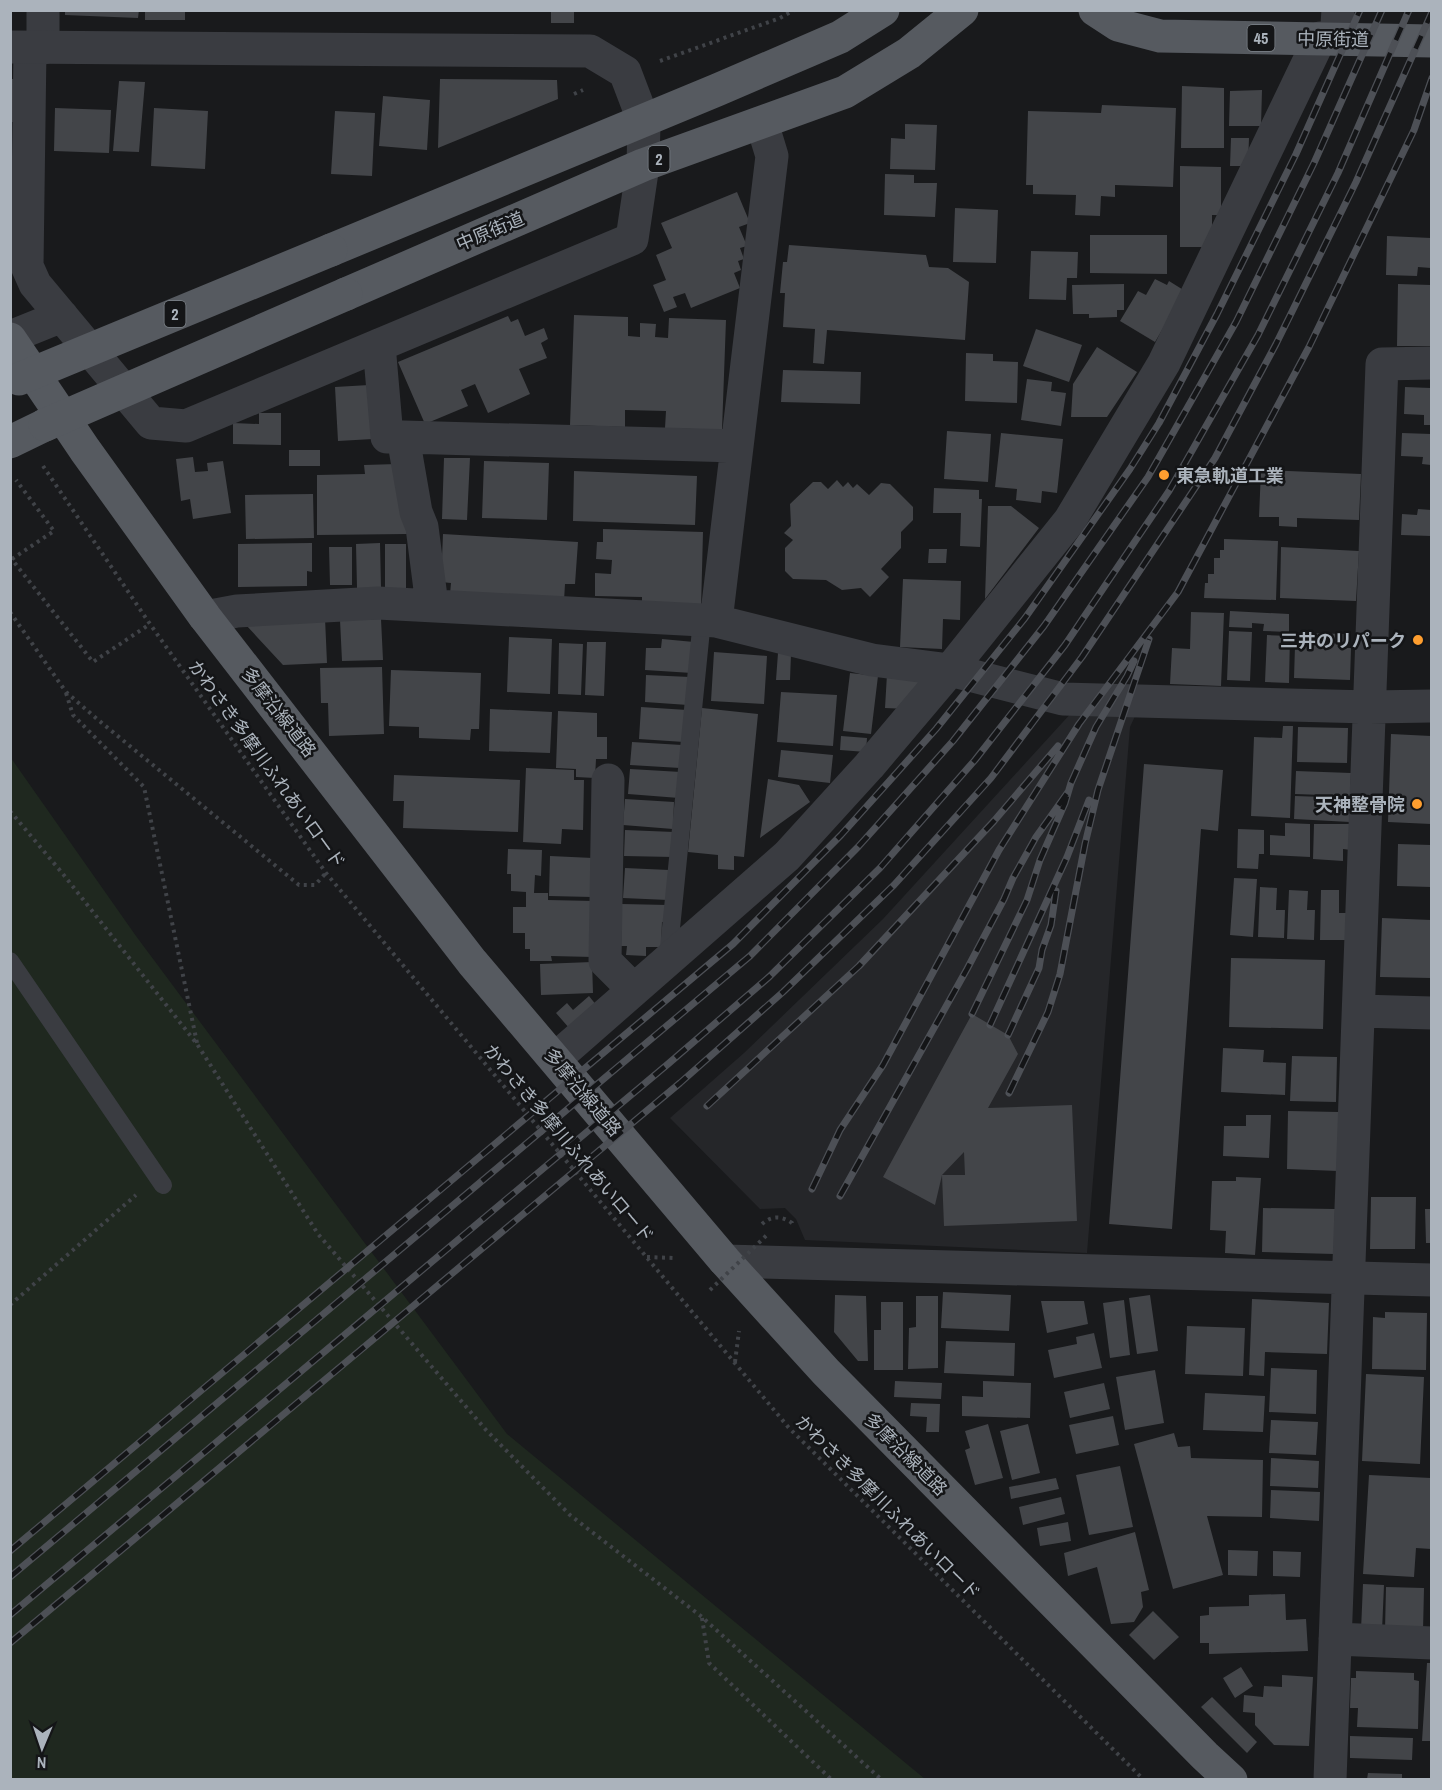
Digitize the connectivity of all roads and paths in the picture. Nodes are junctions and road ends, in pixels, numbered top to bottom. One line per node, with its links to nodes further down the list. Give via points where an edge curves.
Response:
1 (43, 10): 8 (street)
2 (794, 10): 9 (path)
3 (883, 10): 11 (main road, 2, via 840,37)
4 (962, 10): 12 (main road, 中原街道 / 2, via 909,53 845,92)
5 (1095, 10): 6 (main road, 中原街道 / 45, via 1118,26 1160,36)
6 (1331, 29): 7 (main road, 中原街道 / 45); 31 (street, via 1164,363 1070,520)
7 (1431, 41)
8 (28, 48): 9 (street, via 590,51); 14 (street, via 27,266)
9 (625, 72): 10 (path); 11 (street)
10 (574, 94)
11 (644, 122): 13 (street); 19 (main road, 2, bridge)
12 (762, 123): 13 (main road, 中原街道 / 2); 22 (street, via 772,156)
13 (643, 165): 17 (street, via 632,239); 21 (main road, 中原街道 / 2, bridge)
14 (21, 280): 15 (street, via 35,284)
15 (62, 316): 16 (street); 17 (street, via 151,423 186,426)
16 (10, 338): 28 (main road, 多摩沿線道路)
17 (379, 345): 20 (street, via 387,437)
18 (1431, 363): 34 (street, via 1382,364)
19 (15, 381)
20 (403, 437): 22 (street); 26 (street, via 422,526)
21 (10, 442)
22 (737, 446): 29 (street)
23 (42, 466): 30 (path, かわさき多摩川ふれあいロード)
24 (16, 480): 25 (path, via 54,531)
25 (11, 558): 30 (path, via 93,662)
26 (432, 605): 28 (street, via 378,603 237,611); 29 (street)
27 (10, 612): 32 (path)
28 (205, 617): 44 (main road, 多摩沿線道路, via 472,962)
29 (709, 620): 31 (street, via 873,660); 38 (lane)
30 (150, 624): 37 (path, かわさき多摩川ふれあいロード)
31 (950, 670): 34 (street, via 1063,699); 38 (street, via 787,856)
32 (66, 692): 37 (path, via 299,885 315,885); 43 (path, via 74,715 144,787)
33 (1431, 706): 34 (street)
34 (1370, 707): 41 (street)
35 (608, 780): 40 (street, via 605,960)
36 (10, 811): 43 (path)
37 (326, 873): 48 (path, かわさき多摩川ふれあいロード)
38 (668, 959): 40 (street)
39 (10, 961): 45 (lane)
40 (633, 989): 44 (street)
41 (1359, 1011): 42 (street); 51 (street)
42 (1431, 1013)
43 (197, 1044): 57 (path, via 318,1234 486,1430 570,1515)
44 (555, 1059): 50 (main road, 多摩沿線道路)
45 (163, 1185)
46 (139, 1192): 54 (path)
47 (769, 1233): 53 (path, bridge)
48 (646, 1257): 49 (path); 56 (path, かわさき多摩川ふれあいロード)
49 (680, 1258)
50 (725, 1261): 51 (street); 63 (main road, 多摩沿線道路, via 826,1372)
51 (1349, 1277): 52 (street); 58 (street)
52 (1431, 1280)
53 (710, 1290)
54 (10, 1305)
55 (740, 1321): 56 (path)
56 (735, 1363): 62 (path, かわさき多摩川ふれあいロード, via 789,1428)
57 (702, 1617): 60 (path, via 709,1663); 61 (path)
58 (1335, 1639): 59 (street); 64 (street)
59 (1431, 1643)
60 (832, 1779)
61 (882, 1779)
62 (1144, 1779)
63 (1231, 1779)
64 (1330, 1779)

